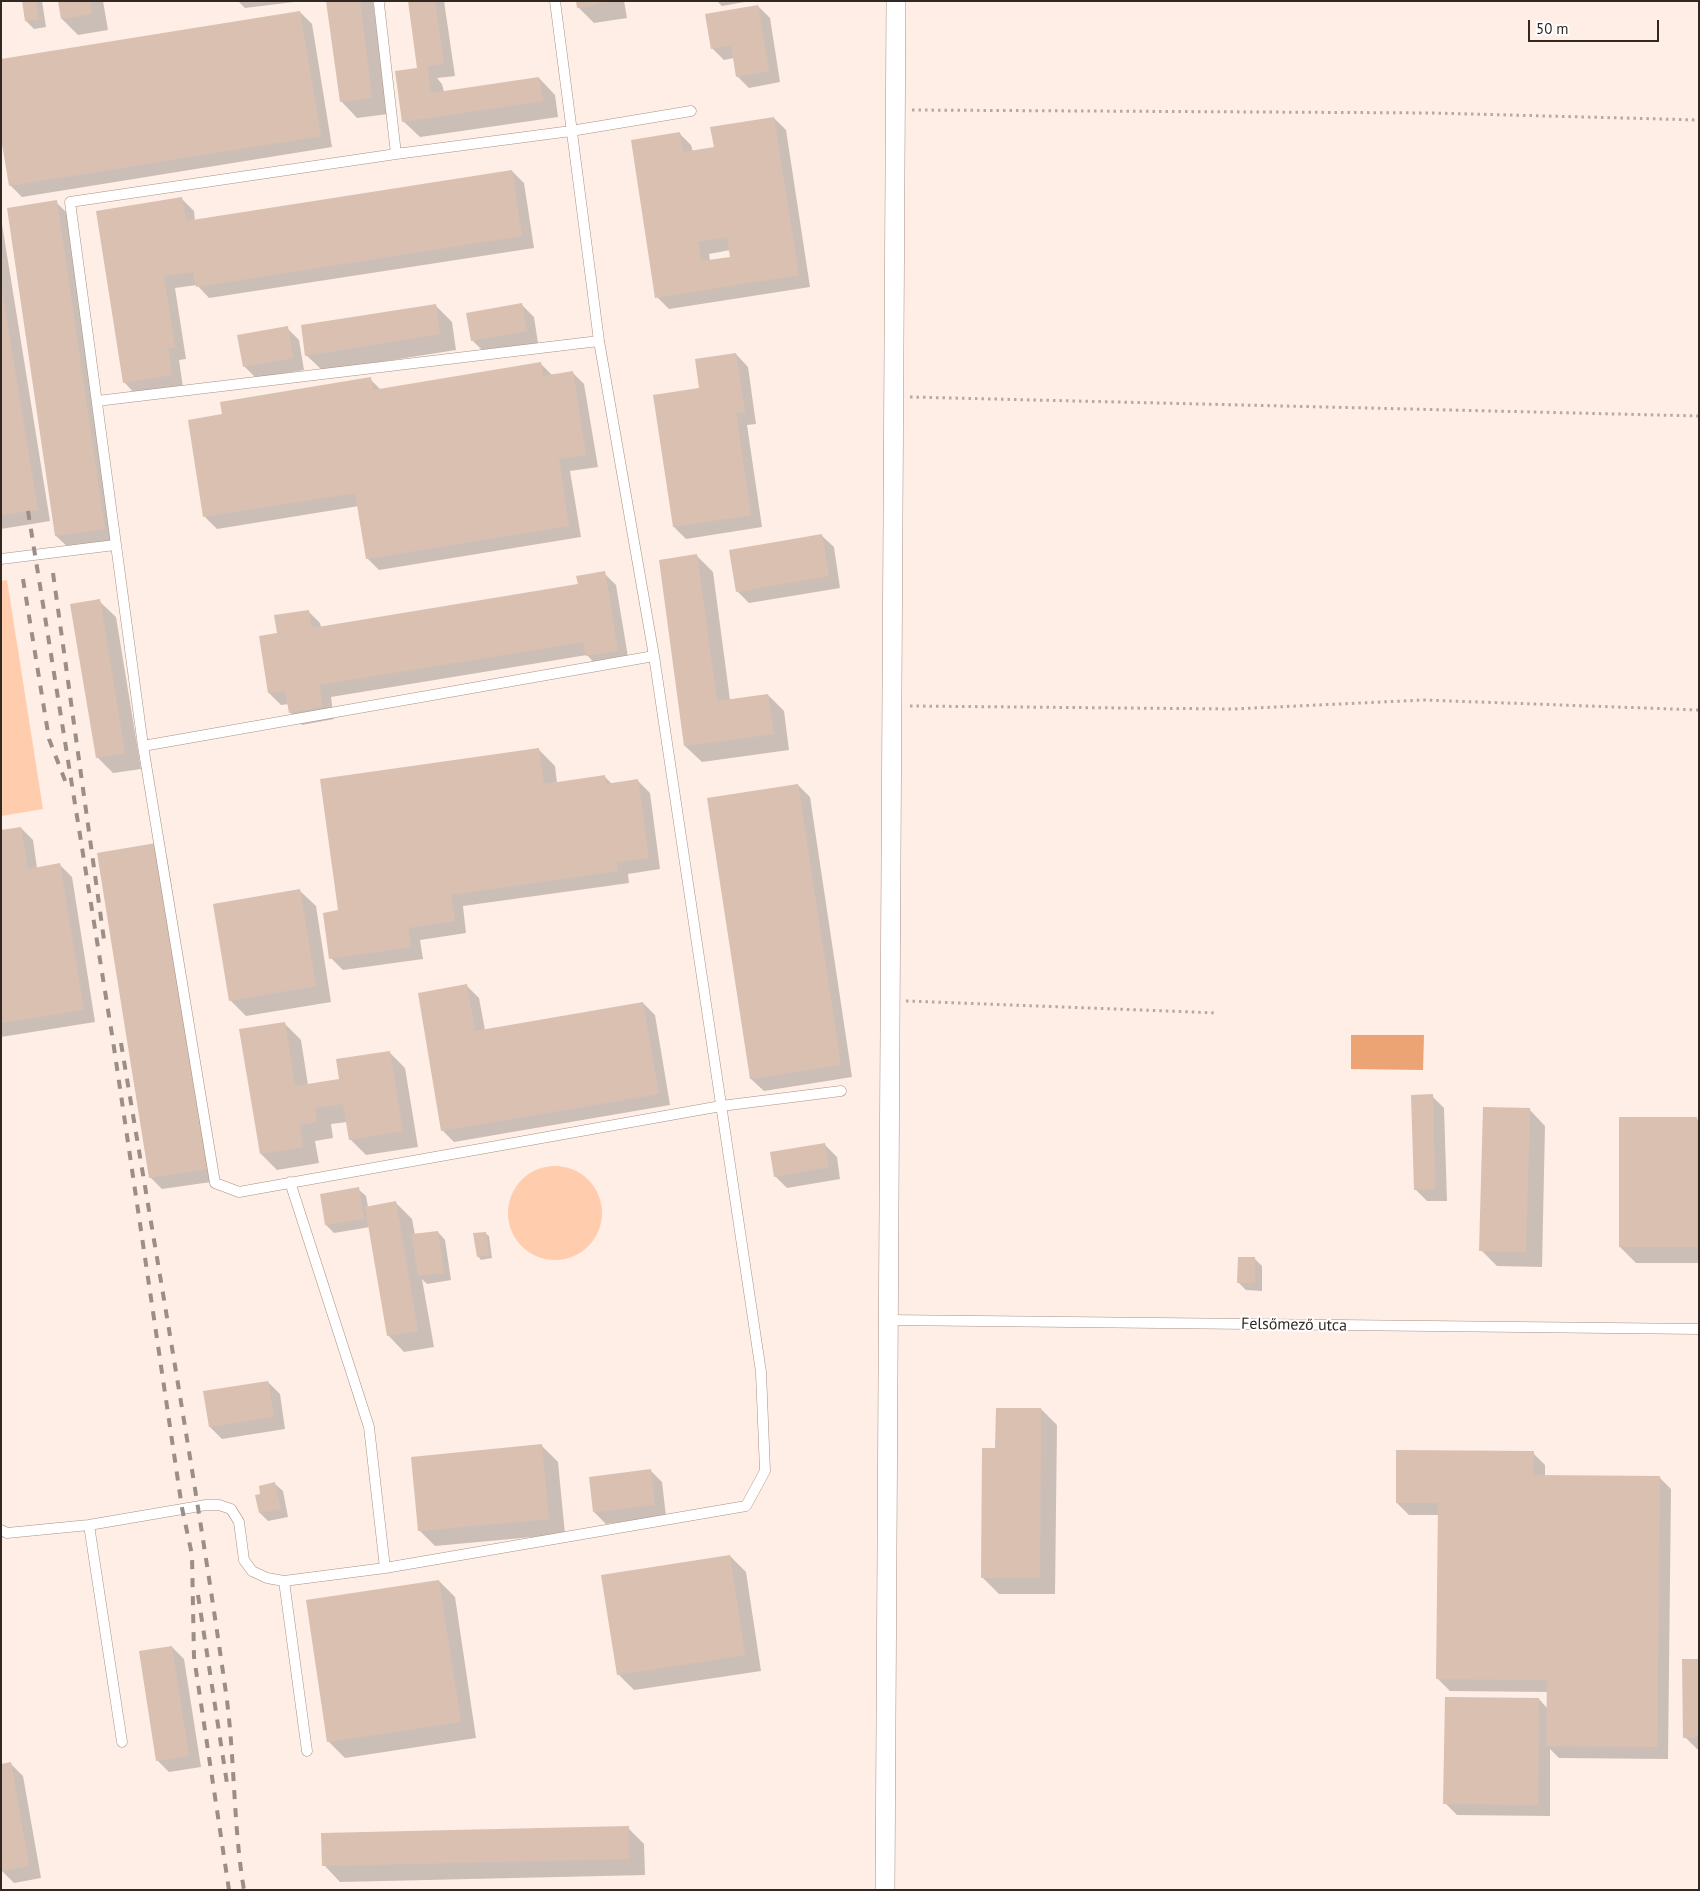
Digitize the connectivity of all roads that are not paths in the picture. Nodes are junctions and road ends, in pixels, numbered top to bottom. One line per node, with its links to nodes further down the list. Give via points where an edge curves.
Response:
1 (380, 1): 6 (lane)
2 (556, 1): 5 (lane)
3 (896, 1): 16 (street)
4 (691, 111): 5 (lane)
5 (571, 131): 6 (lane); 7 (lane)
6 (396, 154): 8 (lane, via 70,202)
7 (599, 341): 8 (lane); 11 (lane)
8 (98, 401): 9 (lane)
9 (115, 544): 10 (lane); 12 (lane)
10 (1, 559)
11 (654, 656): 12 (lane); 14 (lane)
12 (143, 746): 15 (lane, via 215,1183 239,1192)
13 (842, 1091): 14 (lane)
14 (721, 1106): 15 (lane); 20 (lane, via 760,1372 765,1471 746,1506)
15 (290, 1182): 20 (lane, via 369,1427)
16 (889, 1320): 17 (lane, Felsőmező utca); 24 (street)
17 (1699, 1329)
18 (88, 1525): 19 (lane); 21 (lane, via 206,1504 219,1505 232,1509 239,1522 244,1560 252,1571); 22 (lane)
19 (1, 1530)
20 (385, 1568): 21 (lane)
21 (284, 1581): 23 (lane)
22 (122, 1742)
23 (307, 1751)
24 (885, 1890)

